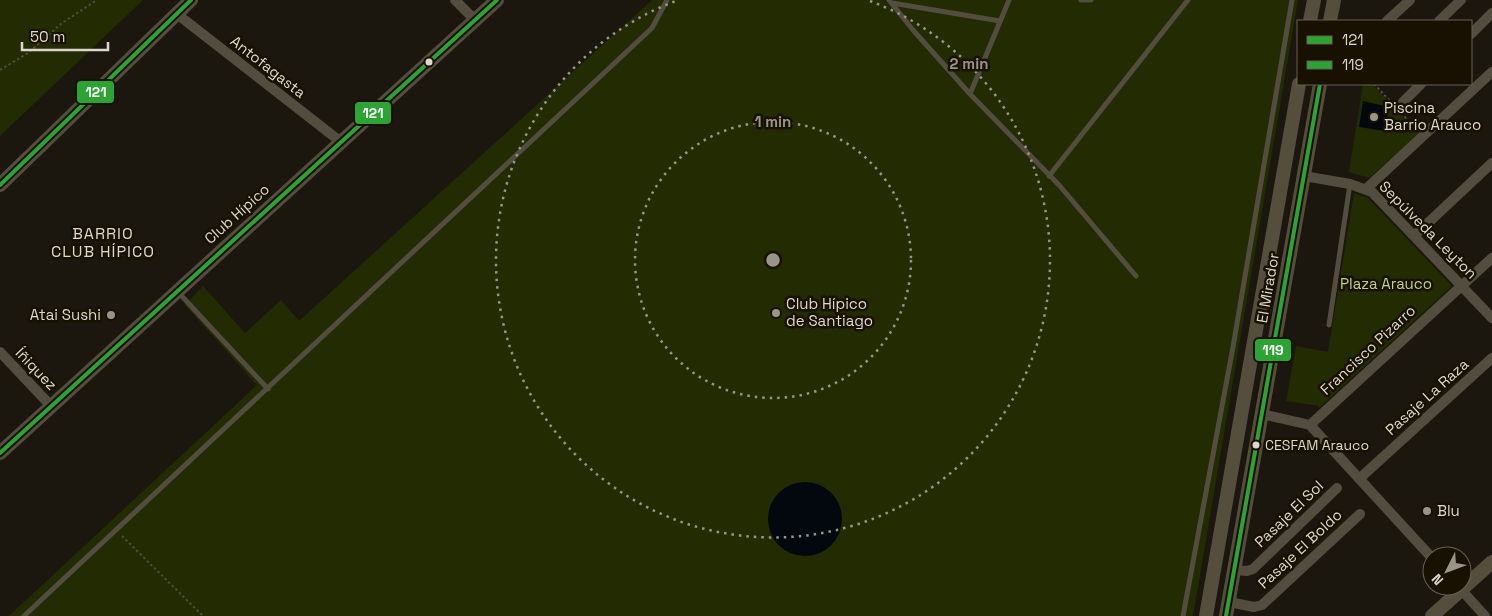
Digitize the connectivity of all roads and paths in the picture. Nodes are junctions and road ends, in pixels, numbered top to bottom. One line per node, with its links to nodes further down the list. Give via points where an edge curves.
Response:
1 (97, 0): 25 (path, via 62,23 28,53)
2 (191, 0): 17 (main road)
3 (455, 0): 18 (street)
4 (497, 0): 18 (main road, Club Hípico)
5 (667, 0): 52 (lane, via 652,28)
6 (1009, 0): 23 (lane)
7 (1081, 0): 8 (lane)
8 (1091, 0)
9 (1188, 0): 36 (lane)
10 (1292, 0): 70 (lane, via 1233,348)
11 (1314, 0): 19 (main road)
12 (1334, 0): 20 (main road)
13 (1410, 0): 21 (street)
14 (1461, 0): 22 (street)
15 (891, 1): 23 (lane); 30 (lane, via 912,30)
16 (1492, 13): 24 (street)
17 (177, 14): 34 (street, Antofagasta); 39 (main road)
18 (475, 20): 34 (main road, Club Hípico)
19 (1310, 20)
20 (1330, 20)
21 (1388, 20)
22 (1440, 20)
23 (1000, 21): 30 (lane)
24 (1472, 33)
25 (0, 70)
26 (1492, 72): 40 (street)
27 (1299, 85): 32 (main road, El Mirador)
28 (1320, 85): 33 (main road, El Mirador)
29 (1420, 85): 31 (street)
30 (970, 94): 36 (lane)
31 (1403, 102)
32 (1293, 121): 33 (main road); 50 (main road, El Mirador)
33 (1313, 124): 37 (main road, El Mirador)
34 (341, 142): 45 (main road, Club Hípico)
35 (1492, 163): 41 (street)
36 (1050, 176): 43 (lane)
37 (1304, 176): 38 (street, Sepúlveda Leyton); 51 (main road, El Mirador)
38 (1350, 184): 40 (street, Sepúlveda Leyton); 47 (lane)
39 (0, 185)
40 (1366, 189): 41 (street, Sepúlveda Leyton)
41 (1414, 236): 44 (street, Sepúlveda Leyton)
42 (1492, 258): 44 (street, Francisco Pizarro)
43 (1136, 276)
44 (1461, 285): 46 (street, Sepúlveda Leyton); 55 (street, Francisco Pizarro)
45 (177, 291): 52 (lane); 53 (main road, Club Hípico)
46 (1492, 318)
47 (1329, 325)
48 (0, 352): 53 (street, Íñiquez)
49 (1492, 358): 57 (street, Pasaje La Raza)
50 (1250, 368): 51 (main road); 71 (main road, El Mirador)
51 (1270, 373): 54 (main road, El Mirador)
52 (268, 389): 60 (lane)
53 (51, 406): 56 (main road, Club Hípico)
54 (1262, 414): 55 (street); 63 (main road, El Mirador)
55 (1310, 425): 57 (street)
56 (0, 453)
57 (1359, 479): 61 (street)
58 (1337, 488): 63 (street, Pasaje El Sol, via 1253,569)
59 (1360, 514): 67 (street, Pasaje El Boldo, via 1262,605 1254,607)
60 (116, 530): 68 (lane); 69 (path)
61 (1422, 547)
62 (1492, 562): 64 (main road)
63 (1235, 570): 67 (main road, El Mirador)
64 (1472, 578)
65 (1452, 596): 73 (main road)
66 (1467, 596): 74 (street)
67 (1229, 602): 72 (main road, El Mirador)
68 (24, 616)
69 (203, 616)
70 (1183, 616)
71 (1206, 616)
72 (1226, 616)
73 (1432, 616)
74 (1485, 616)

